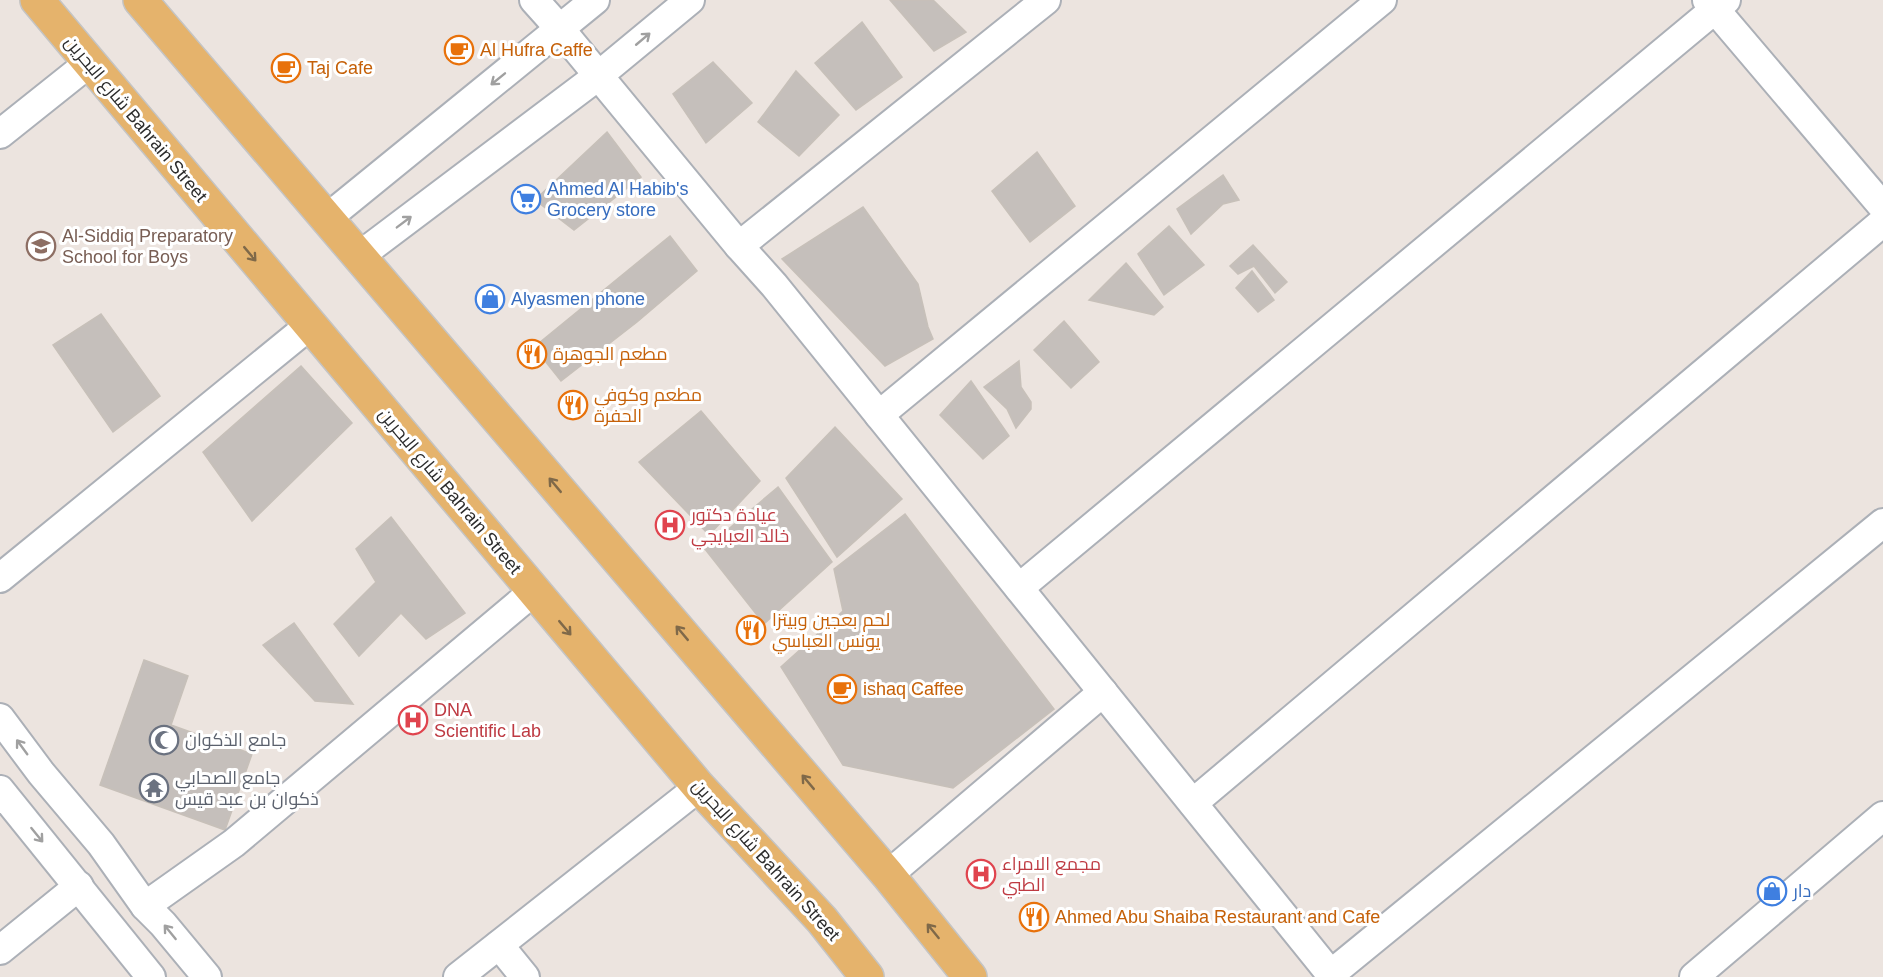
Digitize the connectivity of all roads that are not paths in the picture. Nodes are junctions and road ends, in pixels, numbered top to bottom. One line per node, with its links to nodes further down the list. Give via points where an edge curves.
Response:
1 (37, 0): 10 (main road, شارع البحرين Bahrain Street)
2 (140, 0): 14 (main road)
3 (534, 0): 9 (street)
4 (595, 0): 9 (street)
5 (690, 0): 11 (street, one-way to 5)
6 (1046, 0): 16 (street)
7 (1382, 0): 19 (street)
8 (1716, 3): 13 (street); 22 (street)
9 (560, 29): 11 (street); 14 (street, one-way to 14)
10 (89, 63): 12 (street); 18 (main road, شارع البحرين Bahrain Street, one-way to 18)
11 (598, 76): 16 (street); 17 (street, one-way to 11)
12 (0, 134)
13 (1883, 207)
14 (326, 219): 17 (main road)
15 (1883, 222): 29 (street)
16 (739, 246): 19 (street)
17 (358, 257): 31 (main road, one-way to 17)
18 (310, 325): 21 (street); 23 (main road, شارع البحرين Bahrain Street)
19 (879, 415): 22 (street)
20 (1883, 523): 36 (street)
21 (0, 578)
22 (1019, 588): 24 (street)
23 (534, 591): 27 (main road, شارع البحرين Bahrain Street, one-way to 27); 33 (street, via 234,843)
24 (1103, 692): 29 (street); 31 (street)
25 (0, 718): 26 (street, one-way to 25)
26 (41, 773): 28 (street); 33 (street)
27 (699, 787): 34 (street); 41 (main road, شارع البحرين Bahrain Street, via 822,920)
28 (4, 795): 32 (street, one-way to 32)
29 (1192, 803): 36 (street)
30 (1883, 816): 43 (street)
31 (888, 875): 42 (main road, one-way to 31)
32 (79, 886): 35 (street); 37 (street)
33 (145, 906): 38 (street, one-way to 33)
34 (499, 945): 39 (street); 40 (street)
35 (0, 950)
36 (1332, 975)
37 (151, 977)
38 (207, 977)
39 (458, 977)
40 (525, 977)
41 (867, 977)
42 (970, 977)
43 (1694, 977)

